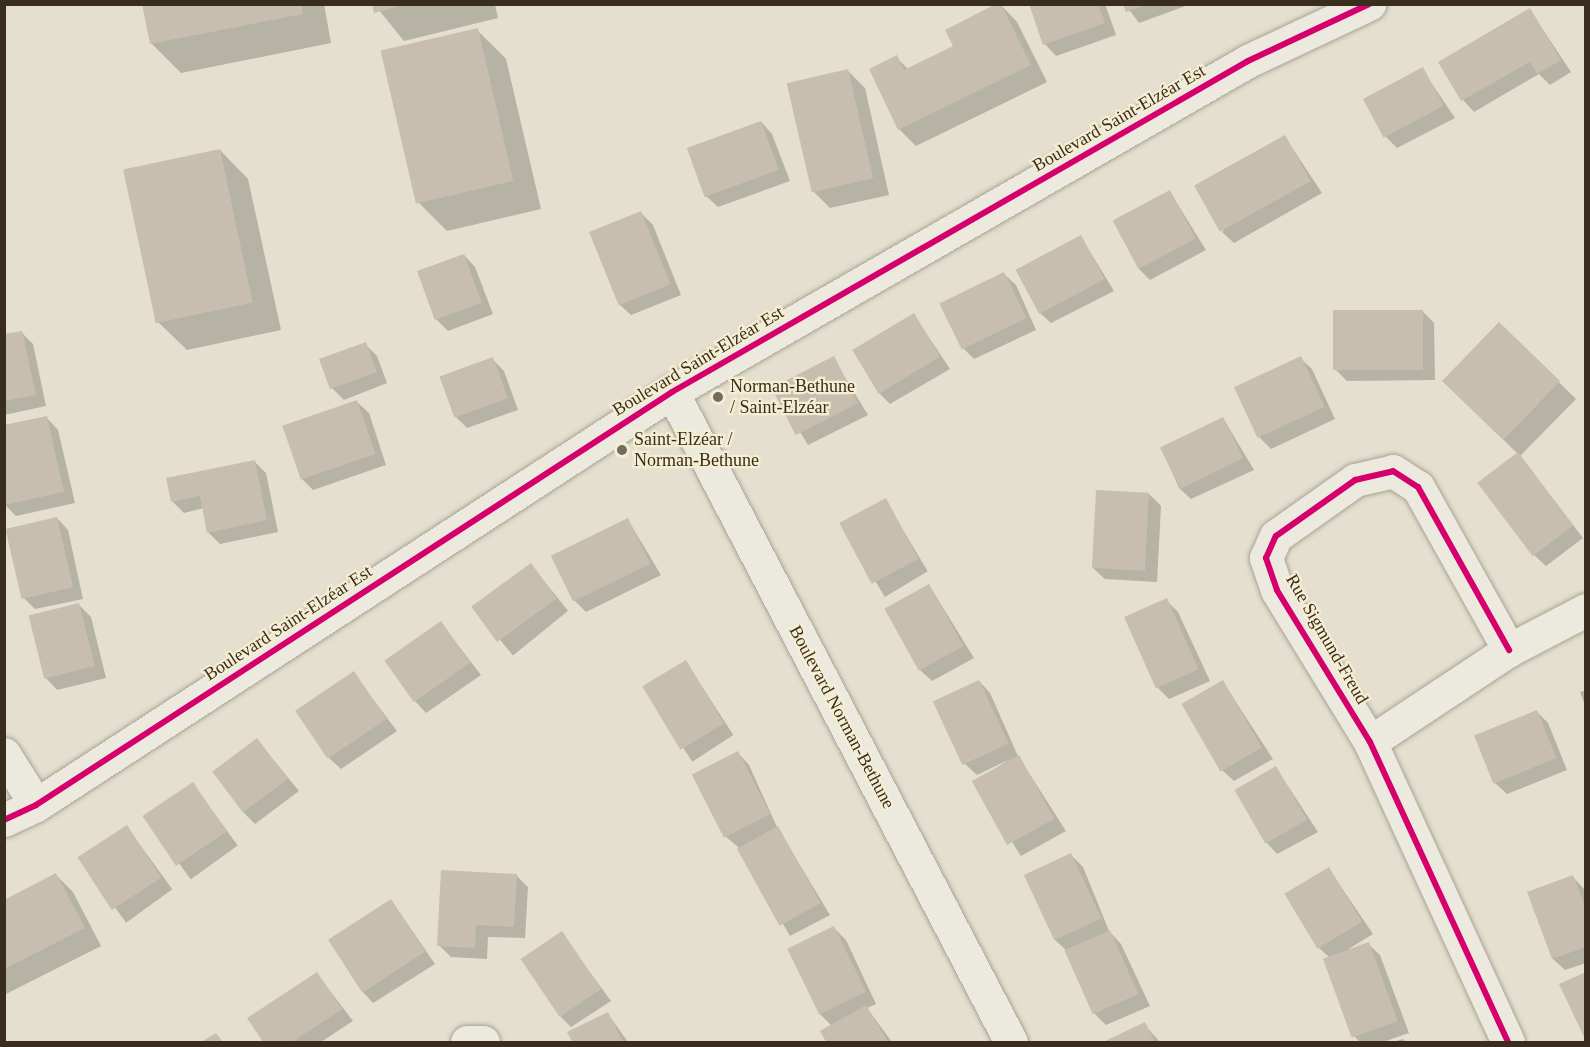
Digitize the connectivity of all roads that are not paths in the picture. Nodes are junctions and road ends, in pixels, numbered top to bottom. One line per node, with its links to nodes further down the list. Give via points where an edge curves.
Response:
1 (1369, 4): 2 (street, Boulevard Saint-Elzéar Est, via 1248,61)
2 (672, 392): 7 (street, Boulevard Saint-Elzéar Est); 11 (street, Boulevard Norman-Bethune)
3 (1586, 610): 4 (street)
4 (1509, 650): 5 (street); 5 (street, Rue Sigmund-Freud, via 1418,487 1393,471 1355,480 1276,536 1266,558 1277,590)
5 (1370, 742): 12 (street, Rue Sigmund-Freud)
6 (4, 754): 7 (street)
7 (36, 805): 8 (street, Boulevard Saint-Elzéar Est)
8 (4, 820)
9 (467, 1042): 10 (street)
10 (483, 1042)
11 (1011, 1042)
12 (1508, 1042)

